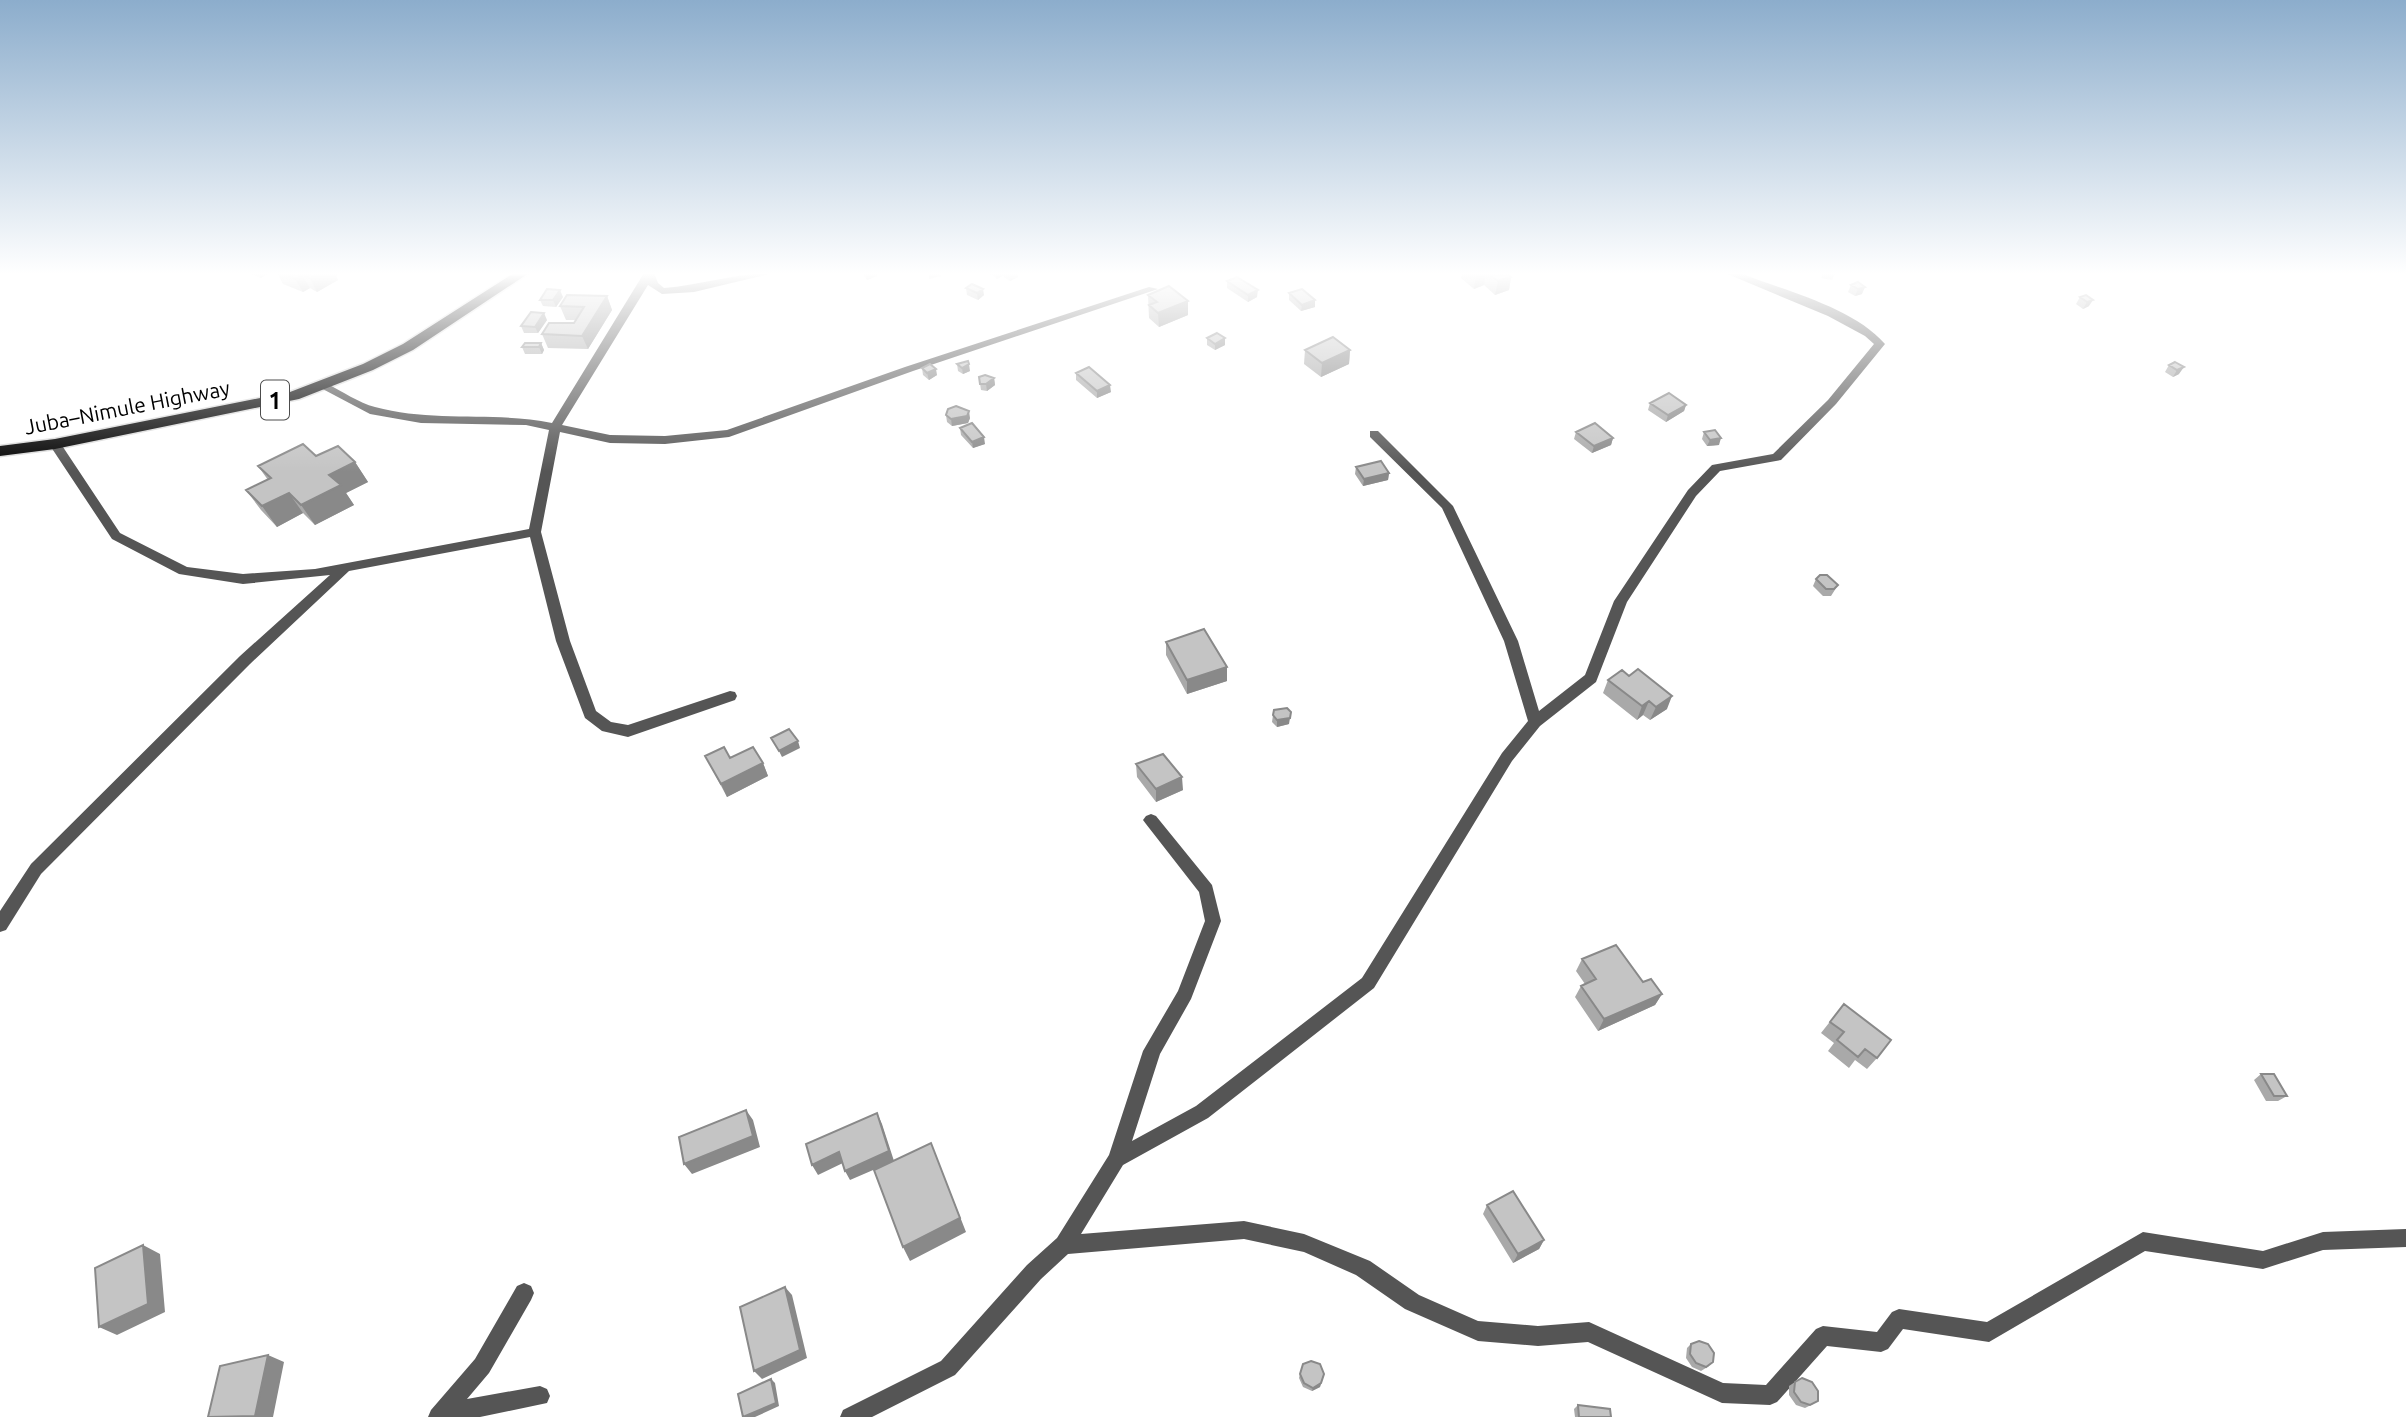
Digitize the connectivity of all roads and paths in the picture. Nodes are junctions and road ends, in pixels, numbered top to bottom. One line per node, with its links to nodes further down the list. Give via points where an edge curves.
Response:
1 (421, 339): 5 (main road, Juba–Nimule Highway / 1)
2 (609, 339): 6 (street)
3 (1000, 339): 6 (street, via 729,433 665,440 610,439)
4 (1876, 339): 13 (street, via 1880,344 1832,402 1777,457 1716,468 1692,494 1621,601 1591,678)
5 (323, 386): 6 (street, via 370,410 421,419 526,421); 8 (main road, Juba–Nimule Highway / 1, via 294,396)
6 (555, 428): 10 (street)
7 (1374, 434): 13 (street, via 1447,506 1511,641)
8 (55, 444): 9 (main road, Juba–Nimule Highway / 1); 11 (street, via 116,536 184,571 243,579)
9 (0, 451)
10 (536, 532): 11 (street); 12 (street, via 563,641 590,714 607,727 628,731)
11 (344, 569): 15 (street, via 245,660 36,869)
12 (730, 696)
13 (1535, 722): 16 (street, via 1507,757 1368,983 1202,1112)
14 (1151, 820): 16 (street, via 1206,890 1213,922 1185,994 1152,1051)
15 (0, 925)
16 (1117, 1159): 18 (street)
17 (2406, 1238): 18 (street, via 2323,1241 2263,1260 2143,1241 1989,1332 1899,1319 1881,1342 1823,1336 1770,1395 1722,1392 1589,1332 1538,1336 1478,1331 1412,1301 1363,1268 1304,1243 1244,1230)
18 (1063, 1245): 22 (street, via 948,1368)
19 (524, 1293): 21 (street, via 482,1366)
20 (541, 1396): 21 (street)
21 (440, 1416)
22 (850, 1417)

